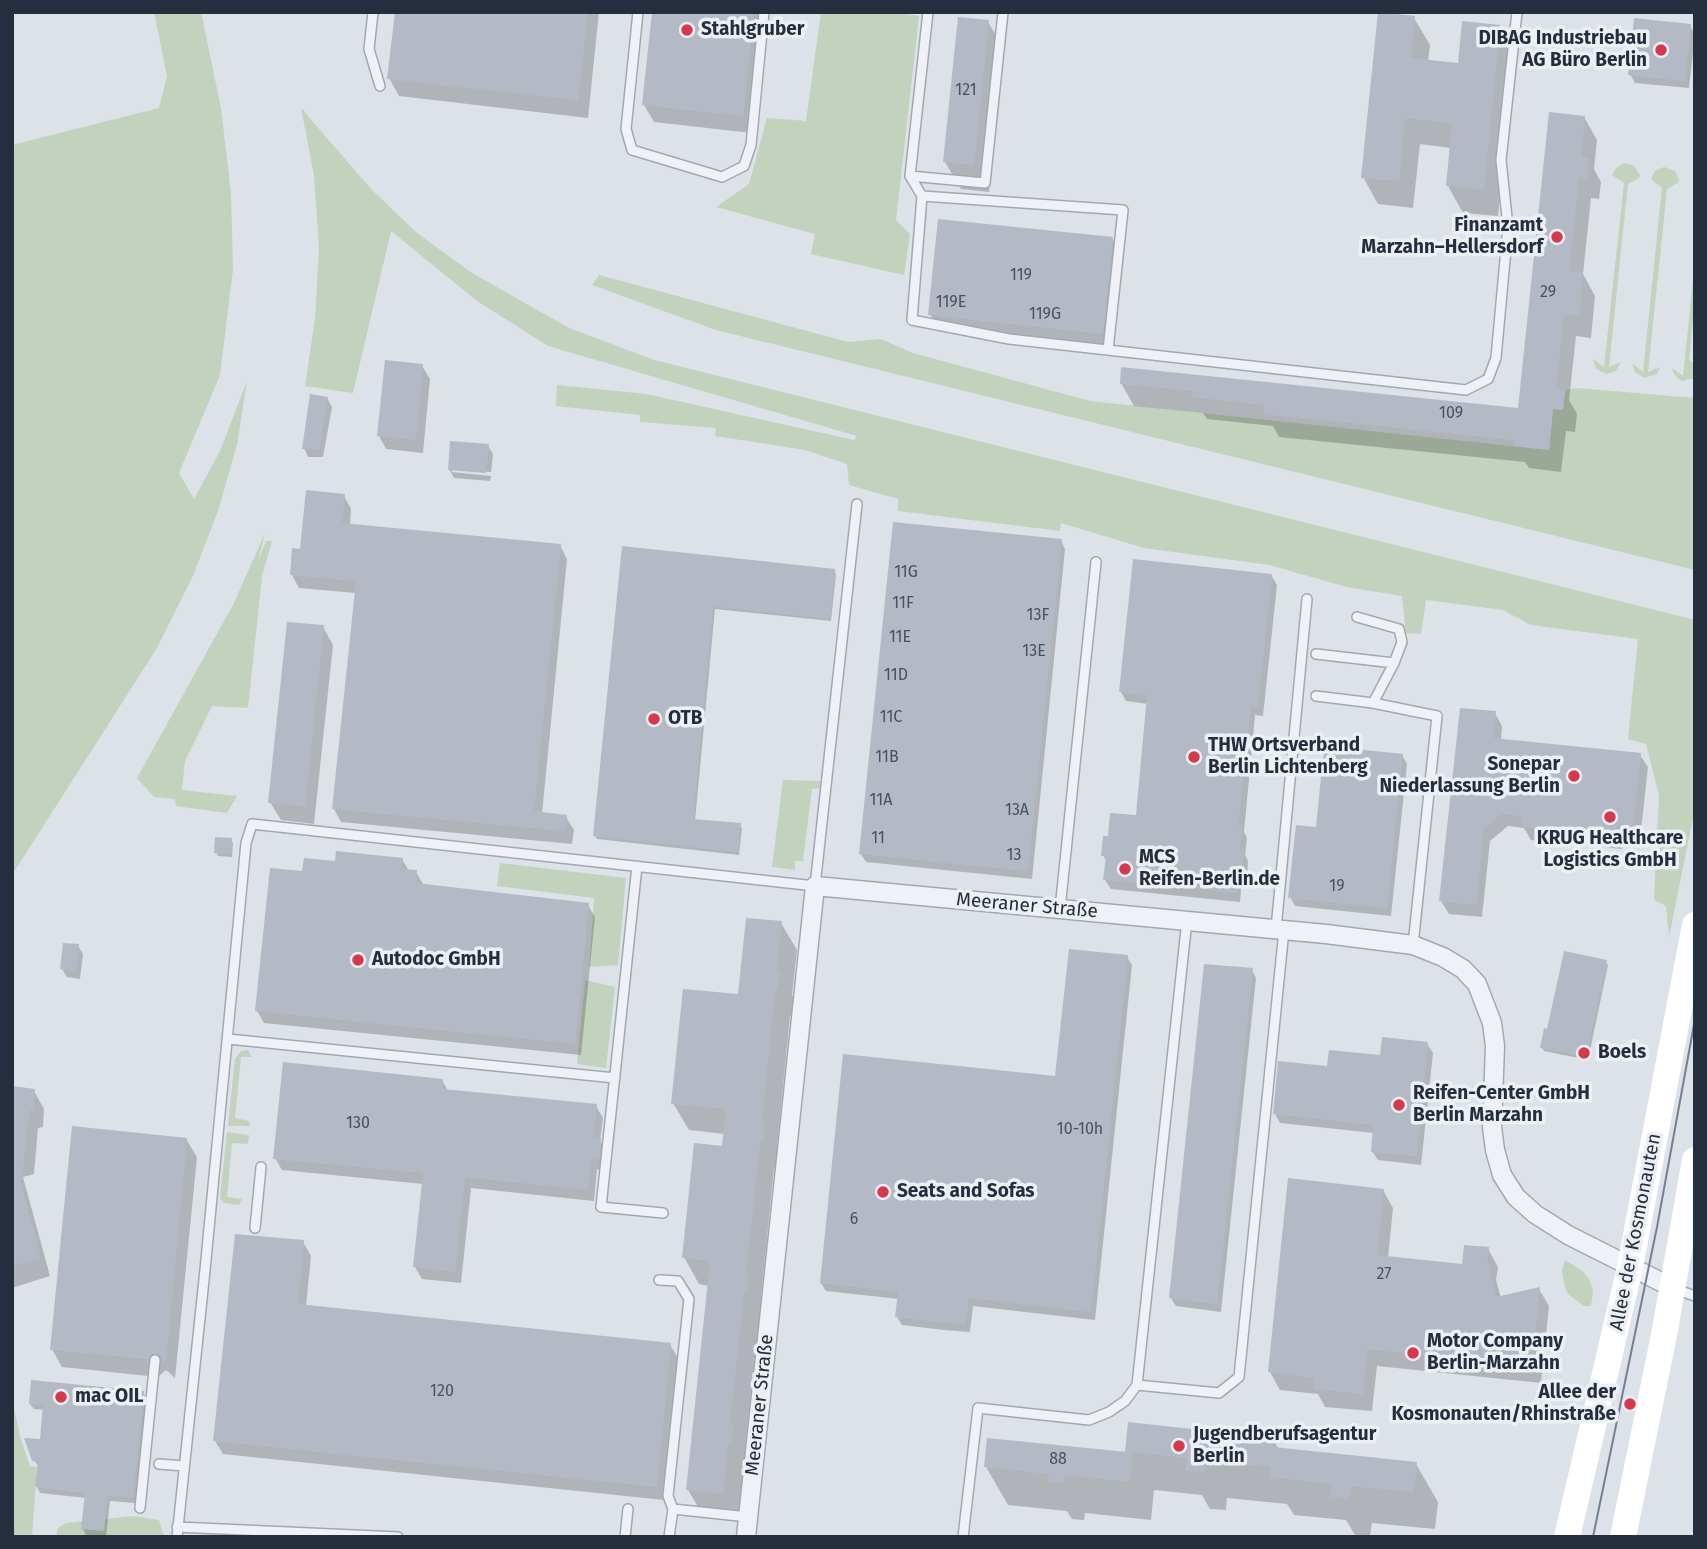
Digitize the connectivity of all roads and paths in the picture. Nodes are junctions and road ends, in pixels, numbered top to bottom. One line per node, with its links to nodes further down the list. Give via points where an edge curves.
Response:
1 (373, 12): 7 (lane, via 369,49)
2 (638, 12): 3 (lane, via 626,129 632,150 722,177 744,166 751,145)
3 (764, 12)
4 (928, 12): 8 (lane)
5 (1003, 12): 8 (lane, via 985,183)
6 (1517, 12): 10 (lane, via 1501,160 1508,227 1496,358 1489,379 1466,390)
7 (380, 86)
8 (910, 176): 9 (lane)
9 (922, 196): 10 (lane, via 912,320 1009,339); 10 (lane, via 1124,210)
10 (1108, 350)
11 (857, 504): 20 (lane)
12 (1096, 562): 21 (lane)
13 (1307, 599): 24 (lane)
14 (1357, 617): 16 (lane, via 1399,629 1402,642)
15 (1316, 654): 16 (lane)
16 (1394, 663): 18 (lane)
17 (1316, 696): 18 (lane)
18 (1373, 703): 25 (lane, via 1437,716)
19 (637, 866): 20 (lane); 26 (lane, via 252,824 246,843); 27 (lane)
20 (815, 886): 21 (street, Meeraner Straße); 42 (street, Meeraner Straße)
21 (1060, 909): 22 (street, Meeraner Straße)
22 (1187, 920): 24 (street, Meeraner Straße); 36 (lane)
23 (1695, 925): 32 (main road, Allee der Kosmonauten)
24 (1280, 929): 25 (street, Meeraner Straße); 36 (lane, via 1239,1377 1219,1393)
25 (1413, 945): 32 (street, Meeraner Straße, via 1463,969 1485,1000 1495,1046 1495,1150 1516,1197 1568,1235)
26 (228, 1039): 27 (lane); 38 (lane)
27 (615, 1078): 30 (lane, via 601,1206)
28 (1695, 1160): 34 (main road)
29 (261, 1167): 31 (lane)
30 (663, 1213)
31 (255, 1228)
32 (1630, 1267): 34 (street, Meeraner Straße); 49 (main road, Allee der Kosmonauten)
33 (659, 1280): 41 (lane, via 678,1281 689,1299 668,1496)
34 (1684, 1292): 50 (main road)
35 (155, 1360): 39 (lane)
36 (1138, 1385): 48 (lane, via 1110,1412 1089,1420 978,1408)
37 (159, 1464): 38 (lane)
38 (184, 1466): 43 (lane)
39 (140, 1508)
40 (628, 1509): 45 (lane)
41 (673, 1509): 42 (lane); 46 (lane)
42 (748, 1517): 47 (street, Meeraner Straße)
43 (177, 1532): 44 (lane)
44 (398, 1537)
45 (625, 1537)
46 (669, 1537)
47 (746, 1537)
48 (963, 1537)
49 (1567, 1537)
50 (1623, 1537)

